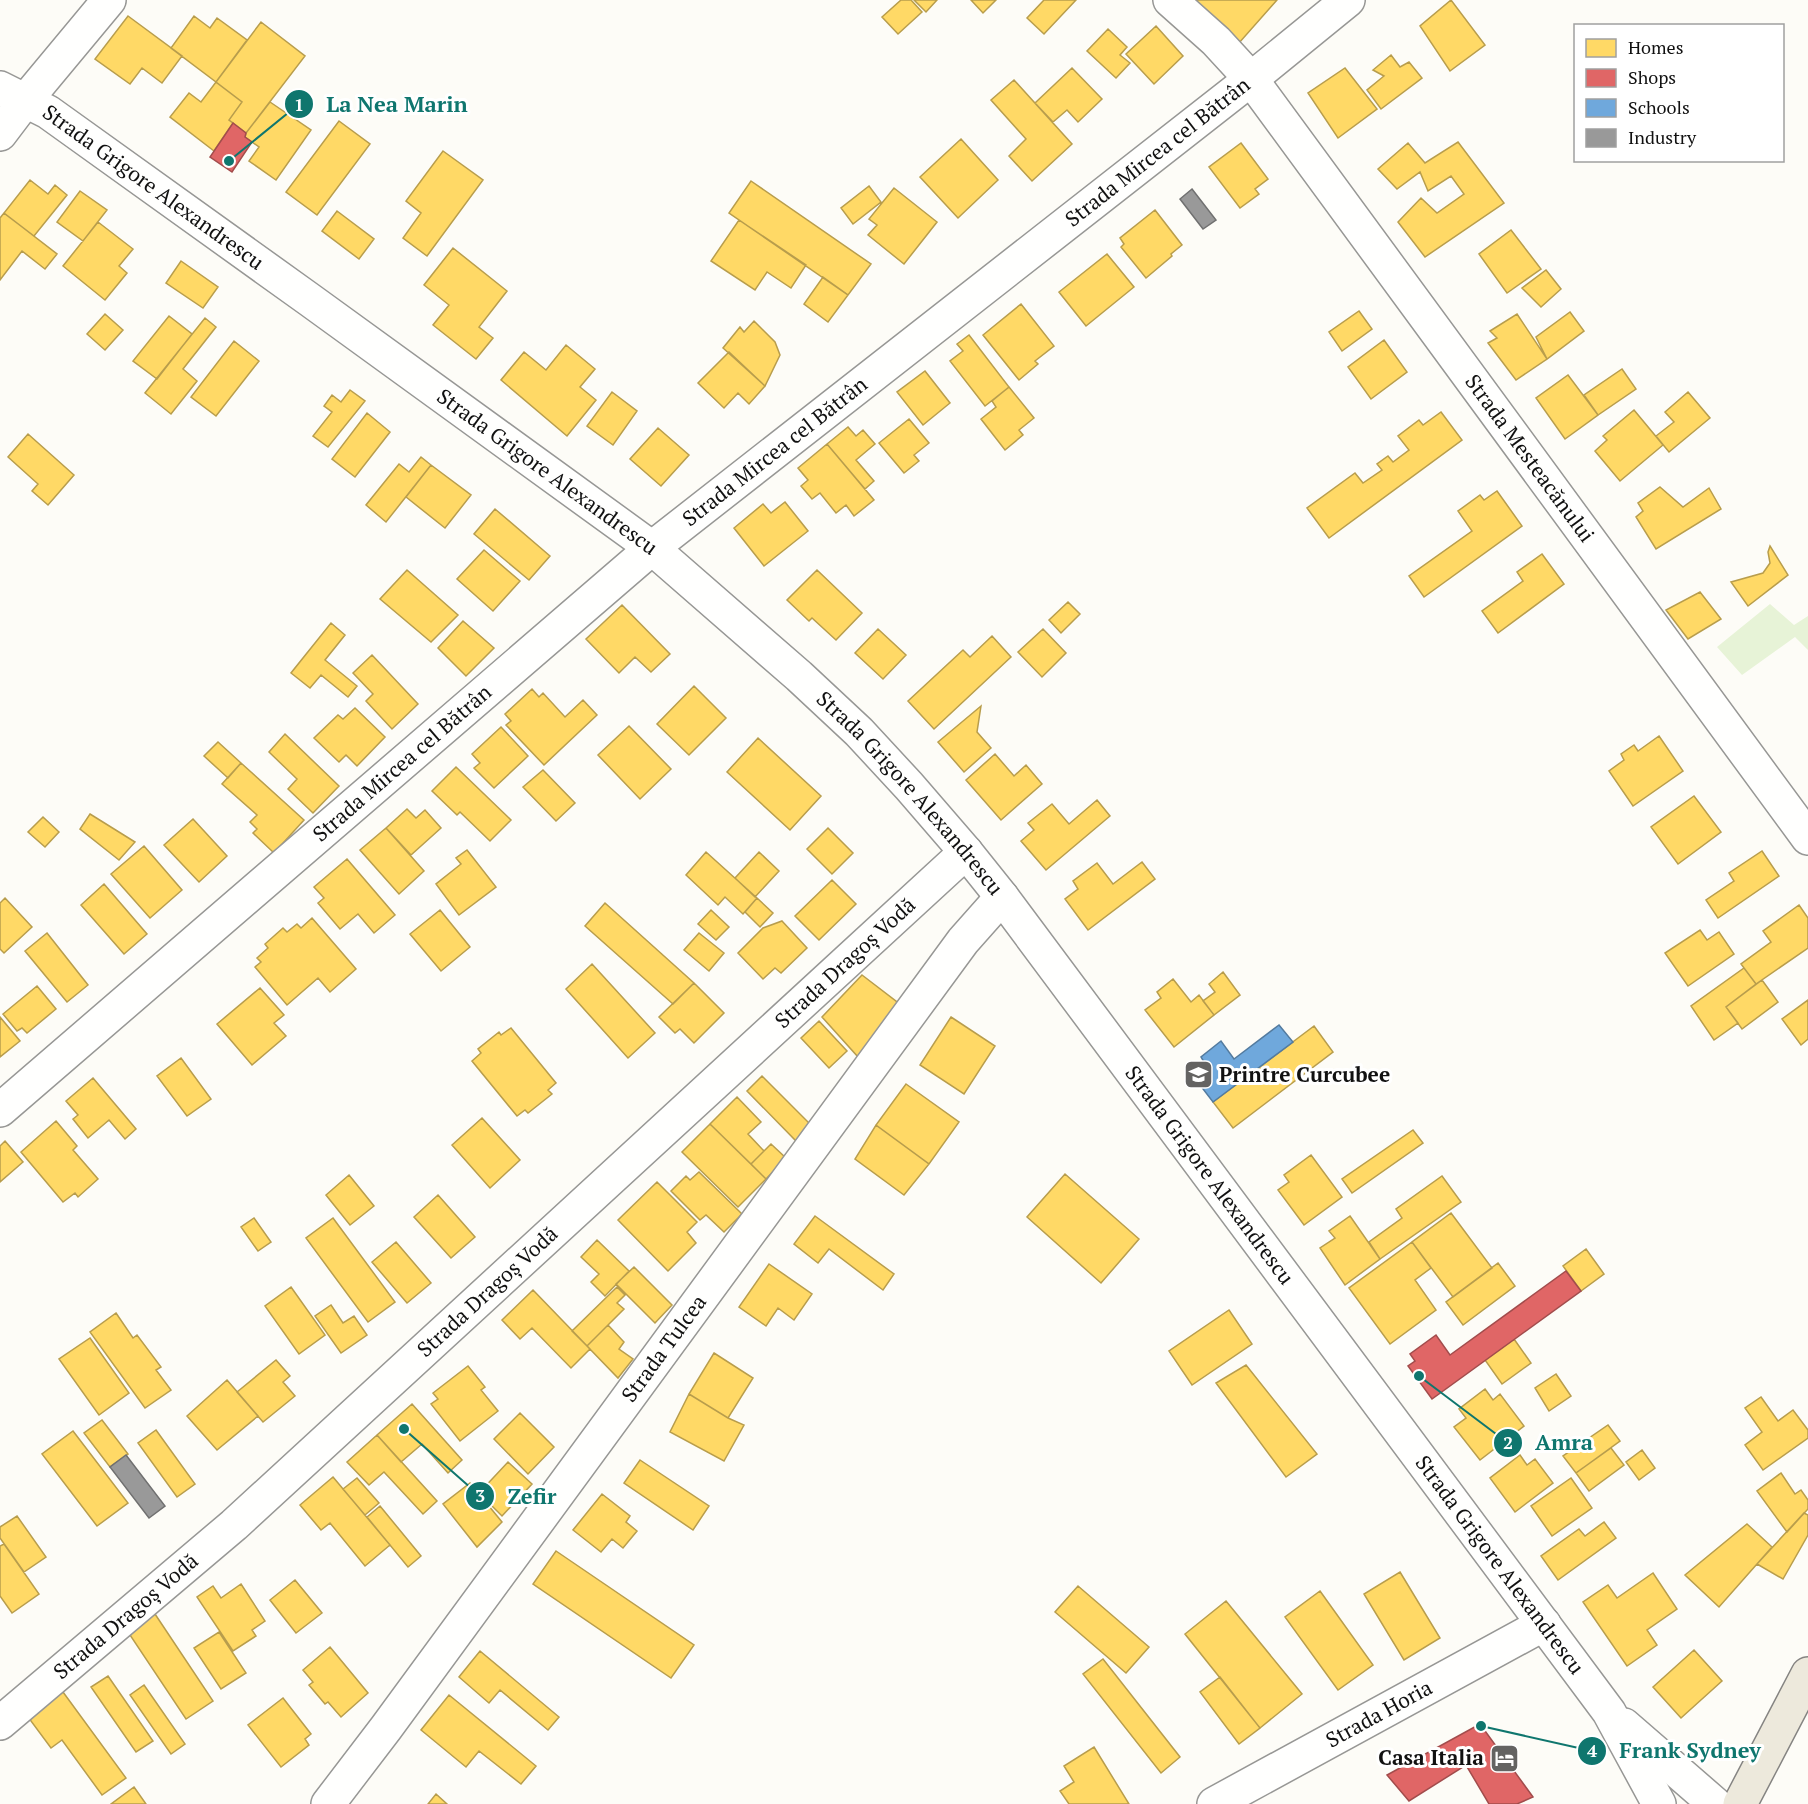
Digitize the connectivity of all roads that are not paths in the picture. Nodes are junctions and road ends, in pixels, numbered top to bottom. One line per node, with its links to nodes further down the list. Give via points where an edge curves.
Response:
1 (109, 0): 5 (street, via 62,59)
2 (1170, 0): 4 (street, Strada Mesteacănului)
3 (1348, 0): 4 (street, Strada Mircea cel Bătrân)
4 (1251, 78): 7 (street, Strada Mircea cel Bătrân); 8 (street, Strada Mesteacănului)
5 (12, 94): 6 (street); 7 (street, Strada Grigore Alexandrescu, via 48,112)
6 (0, 134)
7 (652, 548): 9 (street, Strada Grigore Alexandrescu, via 832,706); 11 (street, Strada Mircea cel Bătrân)
8 (1808, 838)
9 (966, 852): 10 (street, Strada Grigore Alexandrescu); 15 (street, Strada Dragoș Vodă, via 234,1526)
10 (1002, 897): 12 (street, Strada Grigore Alexandrescu); 16 (street, Strada Tulcea, via 956,950)
11 (0, 1110)
12 (1544, 1624): 14 (street, Strada Grigore Alexandrescu); 17 (street, Strada Horia)
13 (1808, 1674): 20 (main road)
14 (1609, 1712): 18 (street, Strada Grigore Alexandrescu); 19 (street, Strada Grigore Alexandrescu)
15 (0, 1723)
16 (328, 1804)
17 (1214, 1804)
18 (1659, 1804)
19 (1715, 1804)
20 (1740, 1804): 21 (main road)
21 (1764, 1804)

